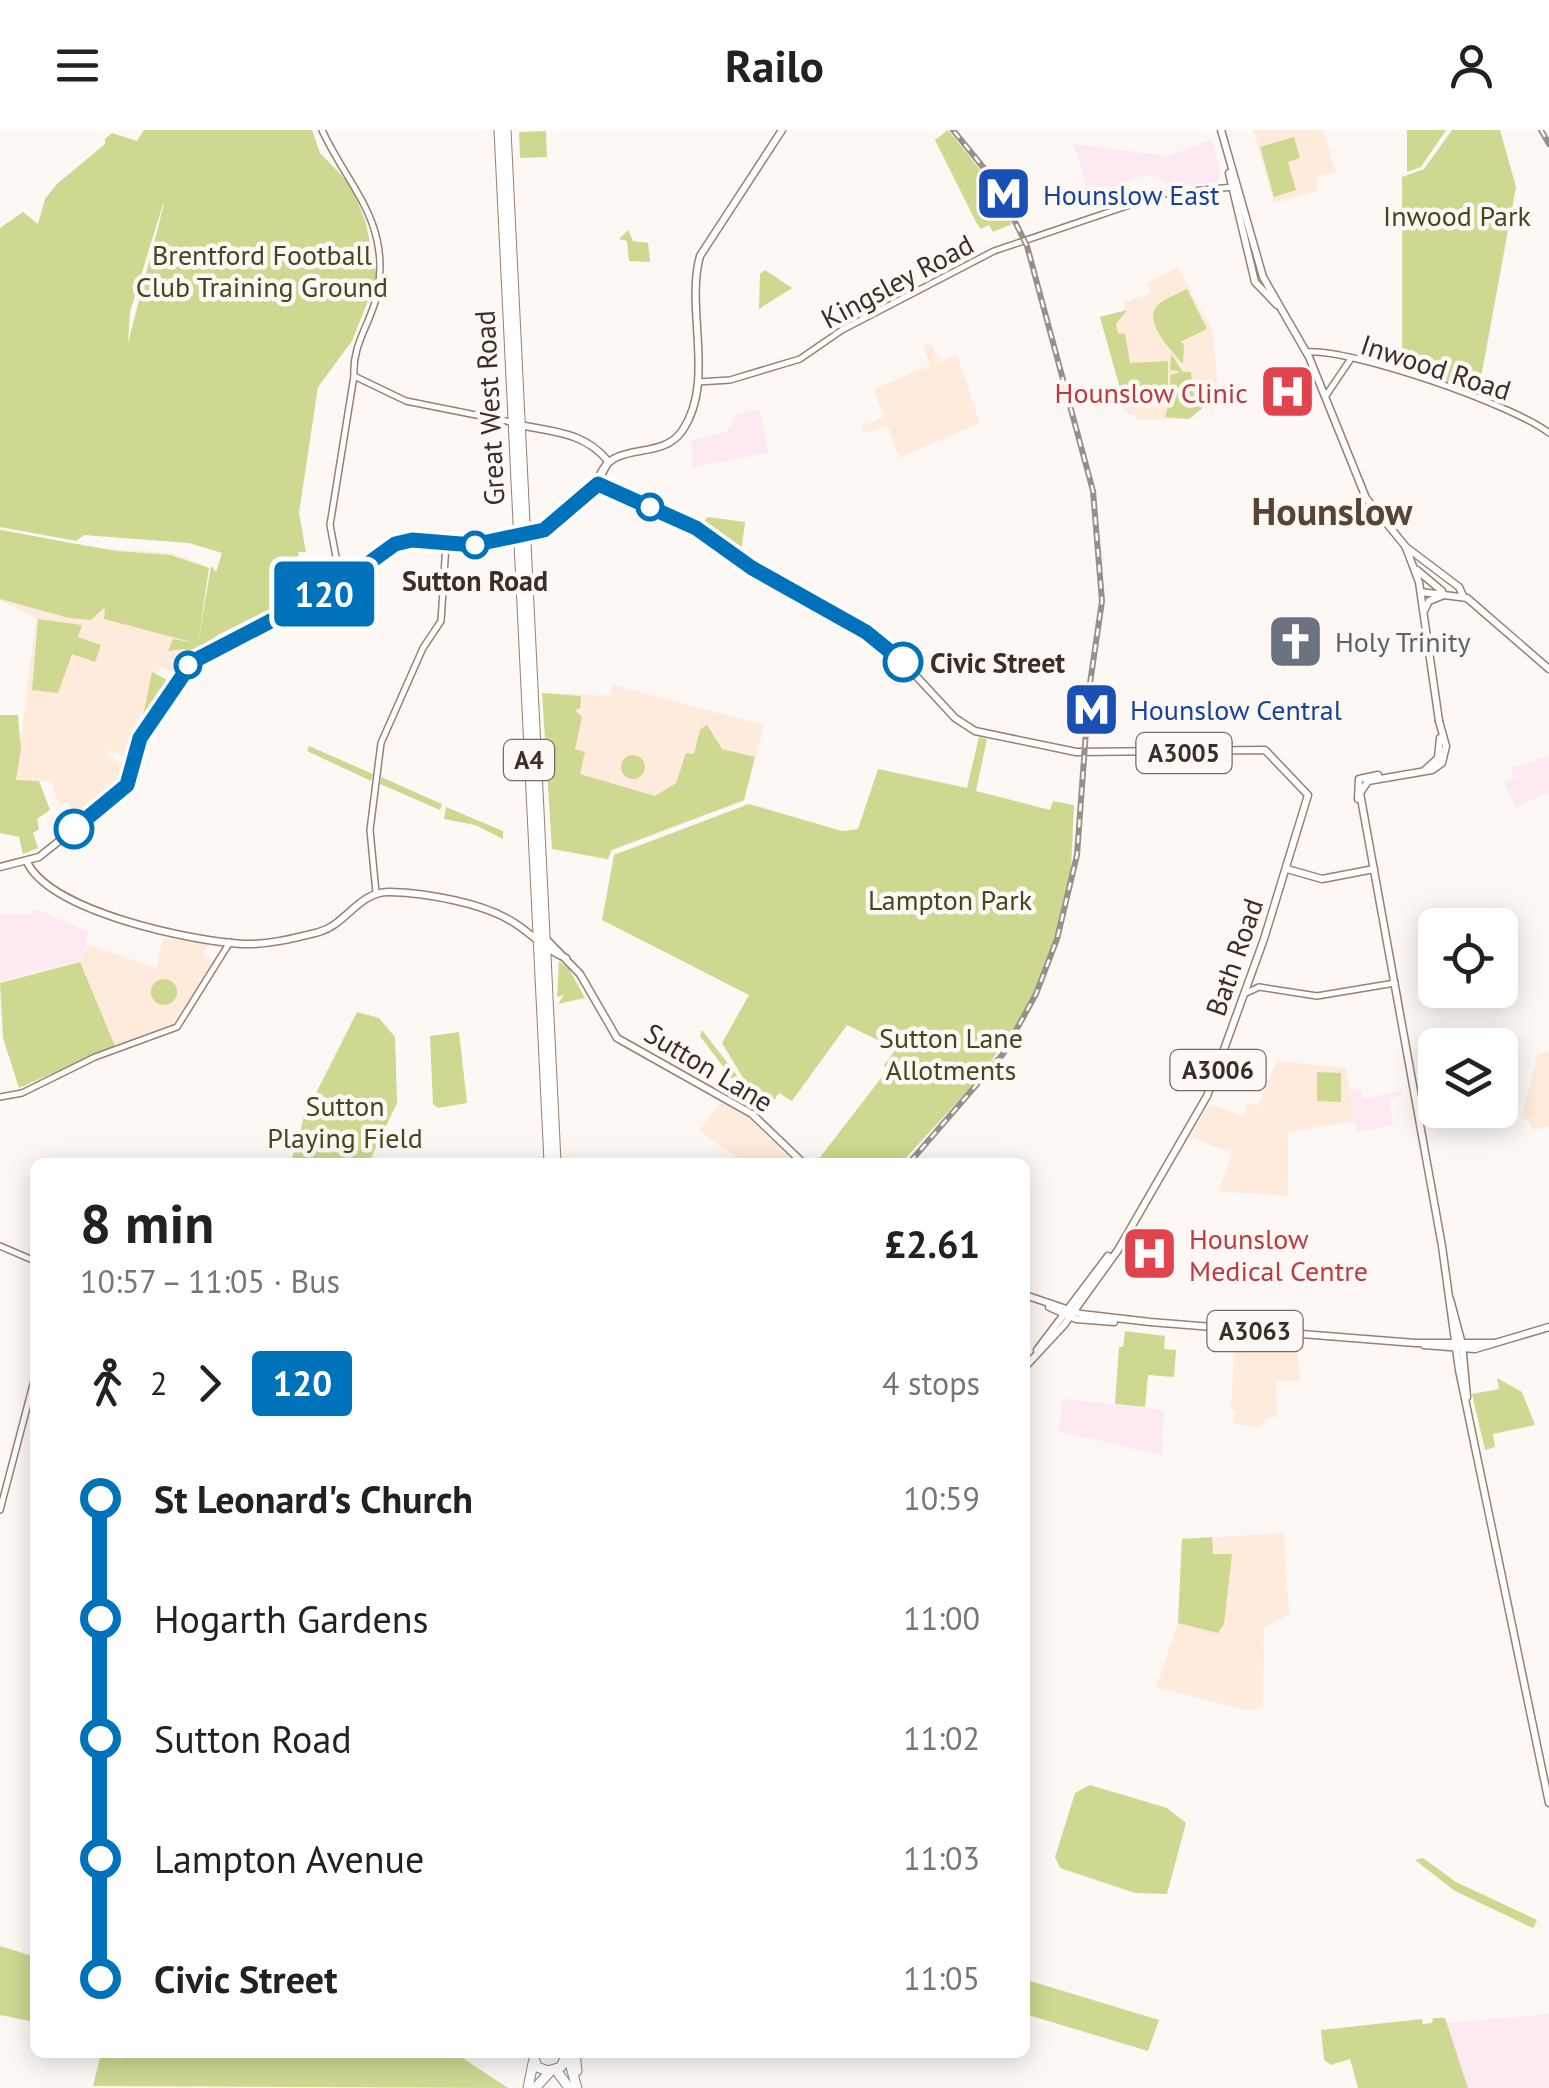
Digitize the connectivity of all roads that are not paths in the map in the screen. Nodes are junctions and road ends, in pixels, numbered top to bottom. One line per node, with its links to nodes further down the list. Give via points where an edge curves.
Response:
1 (322, 130): 9 (street, via 361,193 378,255 375,303 356,345)
2 (502, 130): 12 (highway, Great West Road / A4)
3 (782, 130): 10 (main road, via 700,256)
4 (1219, 131): 5 (main road)
5 (1235, 186): 6 (main road); 6 (main road); 10 (street, Kingsley Road, via 1162,194 994,252 842,330 800,359 730,380)
6 (1261, 286): 7 (main road)
7 (1306, 352): 8 (street, Inwood Road); 11 (main road)
8 (1350, 360): 11 (street); 14 (street, Inwood Road, via 1482,399)
9 (354, 376): 12 (street, via 398,399); 24 (street, via 330,525)
10 (698, 382): 16 (main road, via 676,437)
11 (1325, 397): 21 (main road, via 1366,498)
12 (517, 424): 13 (main road); 15 (highway, Great West Road / A4); 19 (highway, Great West Road / A4)
13 (545, 430): 15 (main road); 16 (main road, via 584,440)
14 (1549, 433)
15 (522, 440): 19 (highway, Great West Road / A4)
16 (608, 461): 17 (main road)
17 (598, 484): 18 (main road); 30 (main road, Bath Road / A3005, via 696,528 866,632 976,731 1076,752 1265,750 1310,799)
18 (540, 532): 19 (main road); 22 (highway)
19 (522, 535): 20 (main road); 22 (highway, Great West Road / A4); 37 (highway, Great West Road / A4)
20 (446, 544): 24 (main road, via 399,542); 35 (street, via 442,621 422,648 380,750 370,844)
21 (1406, 547): 23 (main road); 27 (main road)
22 (526, 550): 37 (highway, Great West Road / A4)
23 (1417, 570): 25 (main road); 26 (main road)
24 (342, 584): 31 (main road, via 188,665 140,738 123,790)
25 (1420, 590): 26 (main road); 28 (main road)
26 (1447, 593): 27 (main road); 28 (main road, via 1429,601)
27 (1463, 596): 29 (main road)
28 (1424, 614): 34 (main road, via 1446,756 1437,768 1359,779 1355,788)
29 (1548, 666)
30 (1304, 820): 33 (main road, Bath Road / A3006)
31 (26, 862): 32 (main road); 36 (main road, via 38,880 88,906)
32 (0, 868)
33 (1288, 869): 34 (main road, via 1322,878); 38 (main road, Bath Road / A3006)
34 (1374, 869): 39 (main road)
35 (376, 893): 36 (main road, via 324,930 263,944); 37 (main road, Sutton Lane, via 435,899 514,922)
36 (230, 942): 42 (street, via 177,1026)
37 (543, 942): 43 (highway, Great West Road / A4); 44 (highway, Great West Road / A4); 45 (main road, Sutton Lane, via 566,958 617,1038 752,1114)
38 (1252, 974): 40 (street); 41 (main road, Bath Road / A3006)
39 (1395, 983): 40 (street, via 1317,996); 50 (main road)
40 (1259, 987): 41 (street)
41 (1244, 995): 46 (main road, Bath Road / A3006, via 1212,1086)
42 (0, 1096)
43 (553, 1158)
44 (553, 1158)
45 (798, 1158)
46 (1132, 1229): 51 (main road, Bath Road / A3006); 51 (main road, Bath Road / A3006)
47 (0, 1246): 48 (street)
48 (30, 1259)
49 (1030, 1297): 51 (main road, A3063)
50 (1451, 1300): 53 (main road); 57 (main road)
51 (1068, 1313): 55 (main road, A3063); 59 (main road, Bath Road / A3006); 60 (main road, Bath Road / A3006)
52 (1549, 1328): 56 (main road, A3063)
53 (1452, 1331): 54 (main road); 57 (main road)
54 (1440, 1342): 55 (main road, A3063); 57 (main road, A3063)
55 (1422, 1343): 57 (main road, A3063)
56 (1494, 1343): 57 (main road, A3063); 58 (main road, A3063)
57 (1458, 1346): 58 (main road, A3063); 61 (main road); 63 (main road)
58 (1484, 1347): 61 (main road)
59 (1030, 1360)
60 (1030, 1360)
61 (1465, 1364): 63 (main road)
62 (30, 1391): 64 (street)
63 (1466, 1396): 65 (main road)
64 (0, 1510)
65 (1549, 1803)
66 (532, 2058): 70 (highway); 71 (highway)
67 (562, 2058): 70 (highway)
68 (567, 2058): 72 (highway)
69 (575, 2058): 72 (highway)
70 (554, 2070): 71 (highway); 72 (highway)
71 (531, 2088)
72 (575, 2088)

